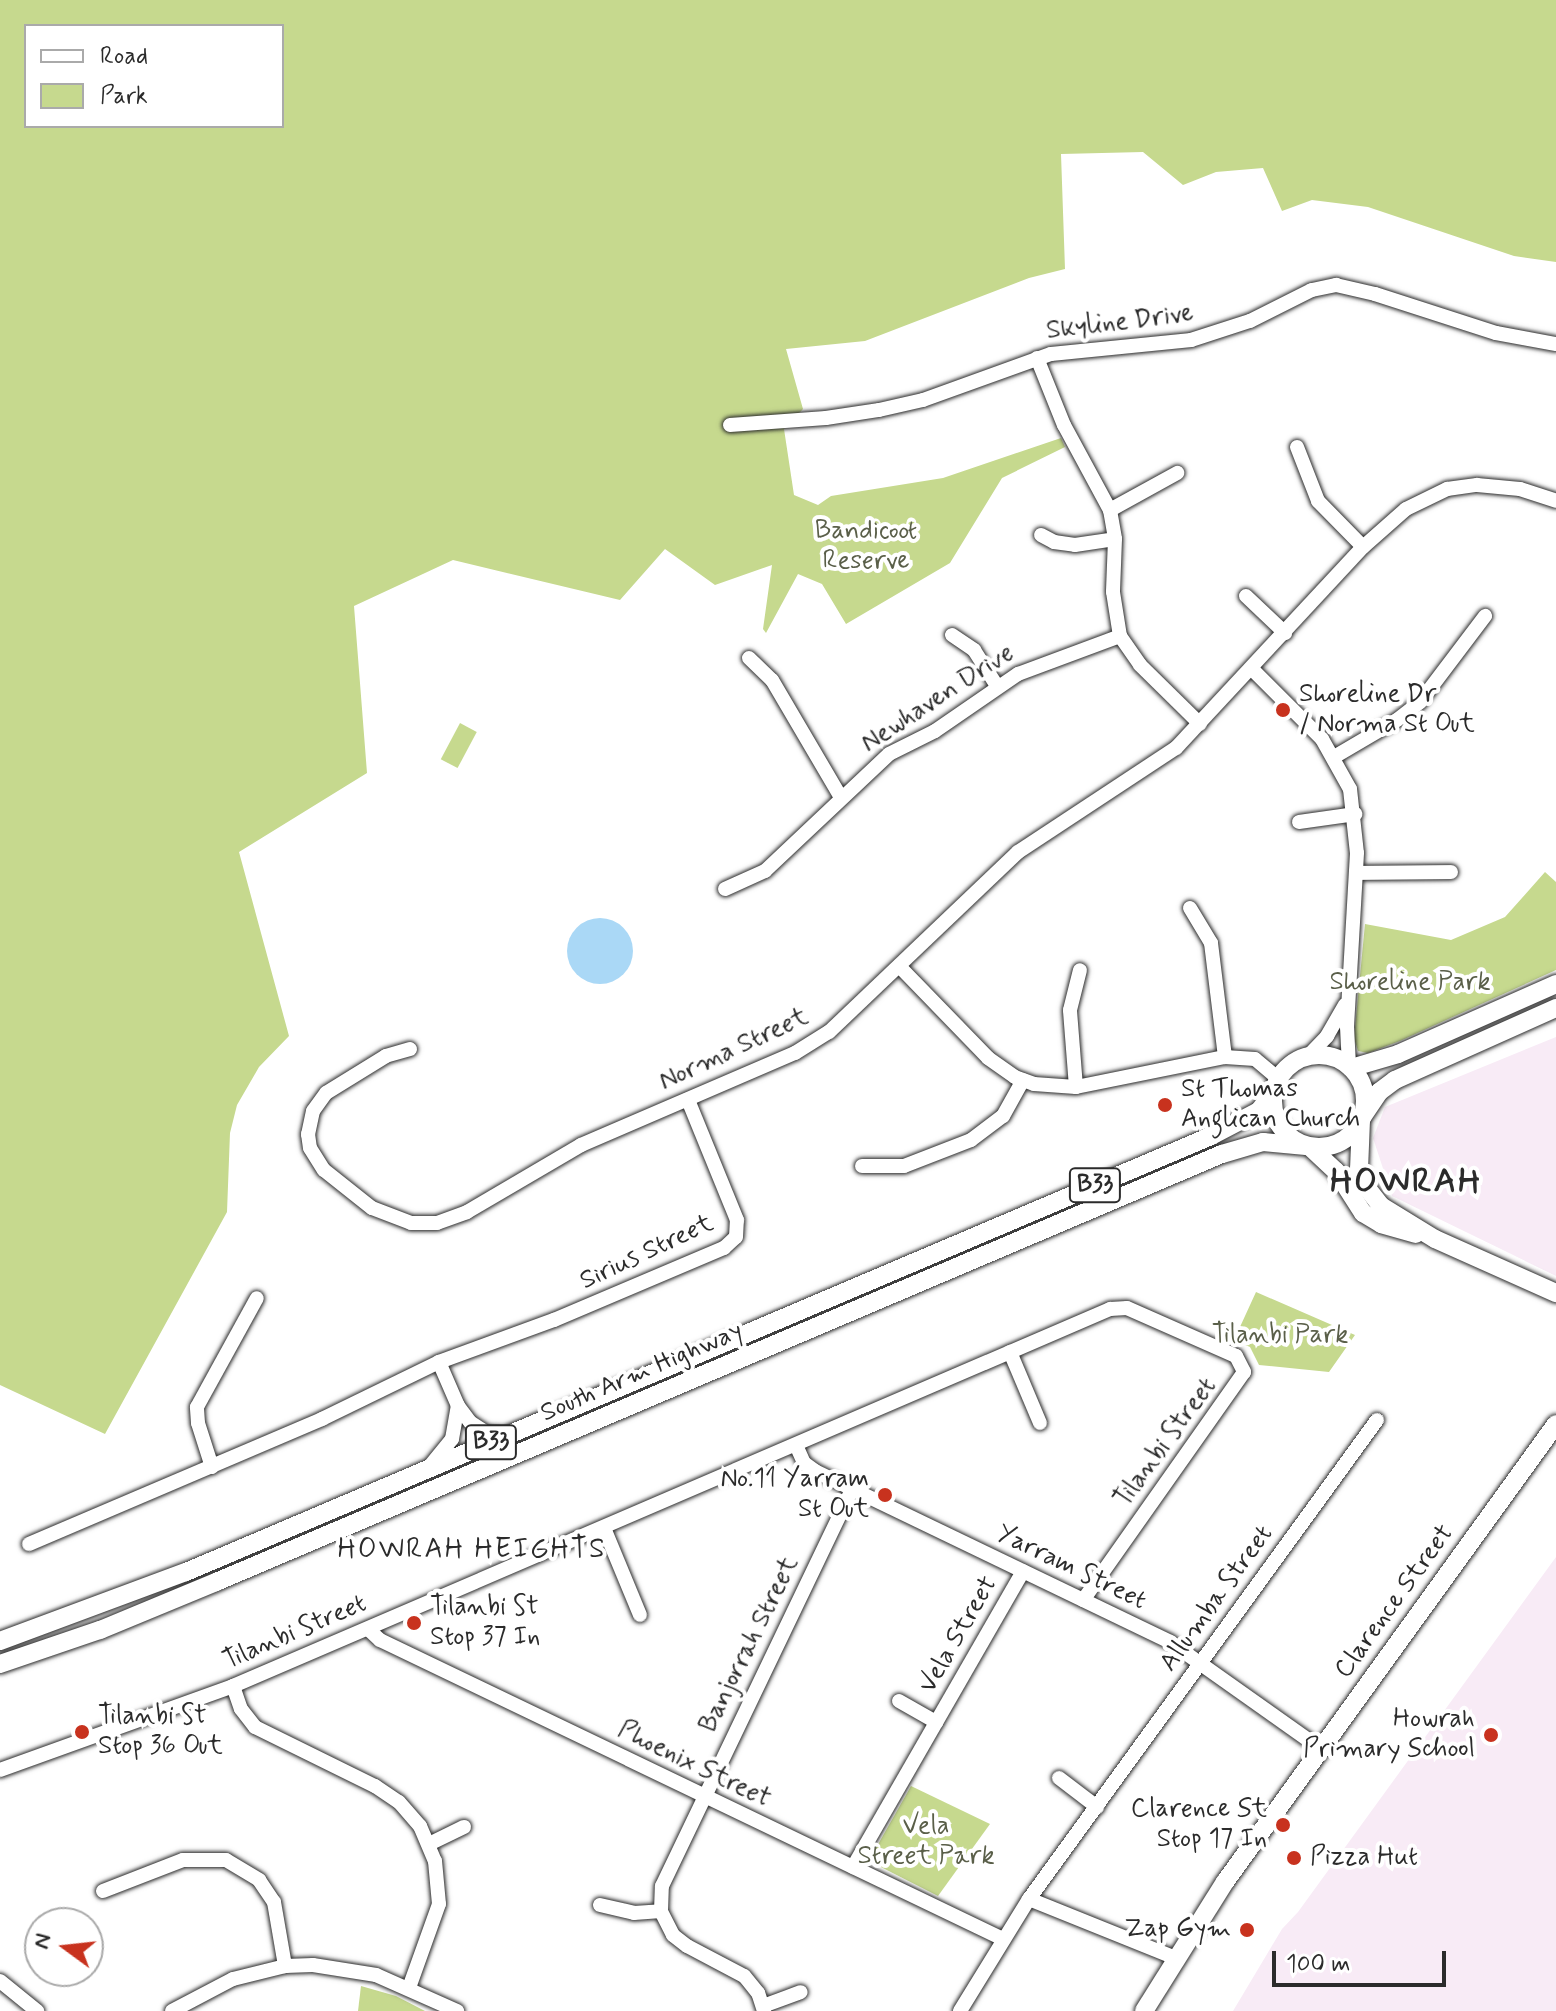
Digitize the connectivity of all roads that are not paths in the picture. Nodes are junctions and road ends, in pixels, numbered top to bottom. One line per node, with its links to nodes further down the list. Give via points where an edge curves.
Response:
1 (1556, 344): 2 (street, Skyline Drive, via 1496,333 1336,285 1205,336)
2 (1037, 358): 3 (street, Skyline Drive, via 902,405 826,418); 7 (street, via 1064,425)
3 (730, 425)
4 (1297, 447): 10 (street, via 1318,501)
5 (1177, 473): 7 (street)
6 (1556, 501): 10 (street, Norma Street, via 1503,486 1447,489 1392,518)
7 (1110, 510): 9 (street)
8 (1041, 535): 9 (street, via 1075,545)
9 (1115, 539): 15 (street, via 1113,592)
10 (1363, 547): 13 (street, Norma Street)
11 (1246, 596): 13 (street)
12 (1485, 616): 20 (street, via 1420,702)
13 (1285, 633): 17 (street, Norma Street)
14 (952, 635): 18 (street, via 974,650)
15 (1120, 636): 18 (street, Newhaven Drive, via 1039,664); 19 (street, via 1140,665)
16 (749, 658): 21 (street, via 772,680)
17 (1252, 669): 19 (street, Norma Street); 20 (street, via 1305,719)
18 (997, 686): 21 (street, Newhaven Drive, via 935,731 889,754)
19 (1200, 724): 28 (street, Norma Street, via 1156,764 1018,852)
20 (1334, 757): 22 (street)
21 (840, 796): 26 (street, Newhaven Drive, via 765,871)
22 (1355, 814): 23 (street); 25 (street)
23 (1299, 822)
24 (1451, 872): 25 (street)
25 (1356, 873): 31 (street)
26 (725, 889)
27 (1190, 908): 35 (street, via 1211,943)
28 (899, 966): 37 (street, via 988,1058); 40 (street, Norma Street, via 813,1043)
29 (1080, 970): 39 (street, via 1070,1010)
30 (1556, 984): 36 (main road, via 1398,1054)
31 (1349, 995): 34 (street, via 1340,1018); 36 (street)
32 (1556, 1008): 41 (main road, B33, via 1395,1080 1379,1092)
33 (410, 1049): 40 (street, Norma Street, via 386,1056 326,1093 313,1111 308,1134 324,1170 372,1208 411,1223 452,1219 581,1145)
34 (1308, 1056): 36 (main road, via 1332,1057); 38 (main road, B33, via 1292,1063)
35 (1225, 1057): 38 (street, via 1255,1059); 39 (street)
36 (1350, 1067): 41 (main road, via 1362,1095)
37 (1023, 1080): 39 (street); 43 (street, via 1003,1116 971,1140 904,1166)
38 (1276, 1085): 42 (main road, via 1280,1122); 53 (main road, South Arm Highway / B33, via 1259,1111 1211,1136)
39 (1076, 1087)
40 (688, 1100): 48 (street, Sirius Street, via 735,1210 738,1229 730,1244 564,1316)
41 (1361, 1119): 42 (main road, B33, via 1338,1144); 44 (main road, via 1358,1163 1370,1194)
42 (1308, 1147): 44 (main road, via 1336,1171 1353,1203 1370,1218); 66 (main road, South Arm Highway / B33, via 1263,1142 1222,1154 216,1582)
43 (862, 1166)
44 (1435, 1239): 45 (main road)
45 (1556, 1293)
46 (257, 1298): 55 (street, via 197,1407)
47 (1010, 1352): 51 (street); 54 (street, Tilanbi Street); 61 (street, Tilanbi Street, via 1110,1309 1127,1308 1229,1352 1243,1366 1234,1390)
48 (439, 1362): 49 (street); 55 (street, Sirius Street)
49 (458, 1406): 53 (street, via 478,1430); 56 (street, via 452,1439)
50 (1377, 1420): 65 (street, Allumba Street)
51 (1040, 1423)
52 (1556, 1424): 70 (main road, Clarence Street)
53 (509, 1434): 56 (main road, South Arm Highway / B33)
54 (796, 1445): 57 (street, Yarram Street, via 808,1467); 58 (street, Tilanbi Street)
55 (212, 1467): 59 (street, Sirius Street)
56 (427, 1469): 64 (main road, South Arm Highway / B33, via 161,1582)
57 (852, 1489): 60 (street, Yarram Street); 73 (street, Banjorrah Street)
58 (604, 1528): 62 (street); 63 (street, Tilanbi Street)
59 (29, 1544)
60 (1023, 1571): 61 (street, Yarram Street); 69 (street, Vela Street)
61 (1083, 1600): 65 (street, Yarram Street)
62 (640, 1615)
63 (368, 1629): 67 (street, Tilanbi Street); 73 (street, Phoenix Street, via 380,1640)
64 (0, 1641)
65 (1202, 1662): 70 (street, Yarram Street); 74 (street, Allumba Street)
66 (0, 1664)
67 (233, 1686): 71 (street, Tilanbi Street); 76 (street, via 255,1727 387,1793 409,1812)
68 (899, 1701): 69 (street, Vela Street)
69 (936, 1722): 77 (street, Vela Street)
70 (1321, 1749): 83 (main road, Clarence Street)
71 (0, 1770)
72 (1059, 1778): 74 (street)
73 (704, 1796): 77 (street, Phoenix Street); 81 (street, Banjorrah Street, via 662,1886)
74 (1097, 1807): 79 (street, Allumba Street)
75 (464, 1827): 76 (street)
76 (429, 1844): 86 (street, via 439,1904)
77 (853, 1867): 82 (street, Phoenix Street)
78 (103, 1891): 84 (street, via 183,1860 226,1860 259,1880 274,1902)
79 (1029, 1899): 82 (street, Allumba Street); 83 (street)
80 (600, 1905): 81 (street, via 634,1913)
81 (661, 1911): 88 (street, via 680,1941 744,1976)
82 (1003, 1939): 92 (street, Allumba Street)
83 (1176, 1958): 93 (main road, Clarence Street)
84 (285, 1966): 86 (street, via 342,1967); 90 (street, via 233,1979)
85 (0, 1981): 89 (street)
86 (409, 1988): 91 (street)
87 (801, 1992): 88 (street)
88 (763, 2008)
89 (37, 2011)
90 (172, 2011)
91 (457, 2011)
92 (960, 2011)
93 (1144, 2011)

